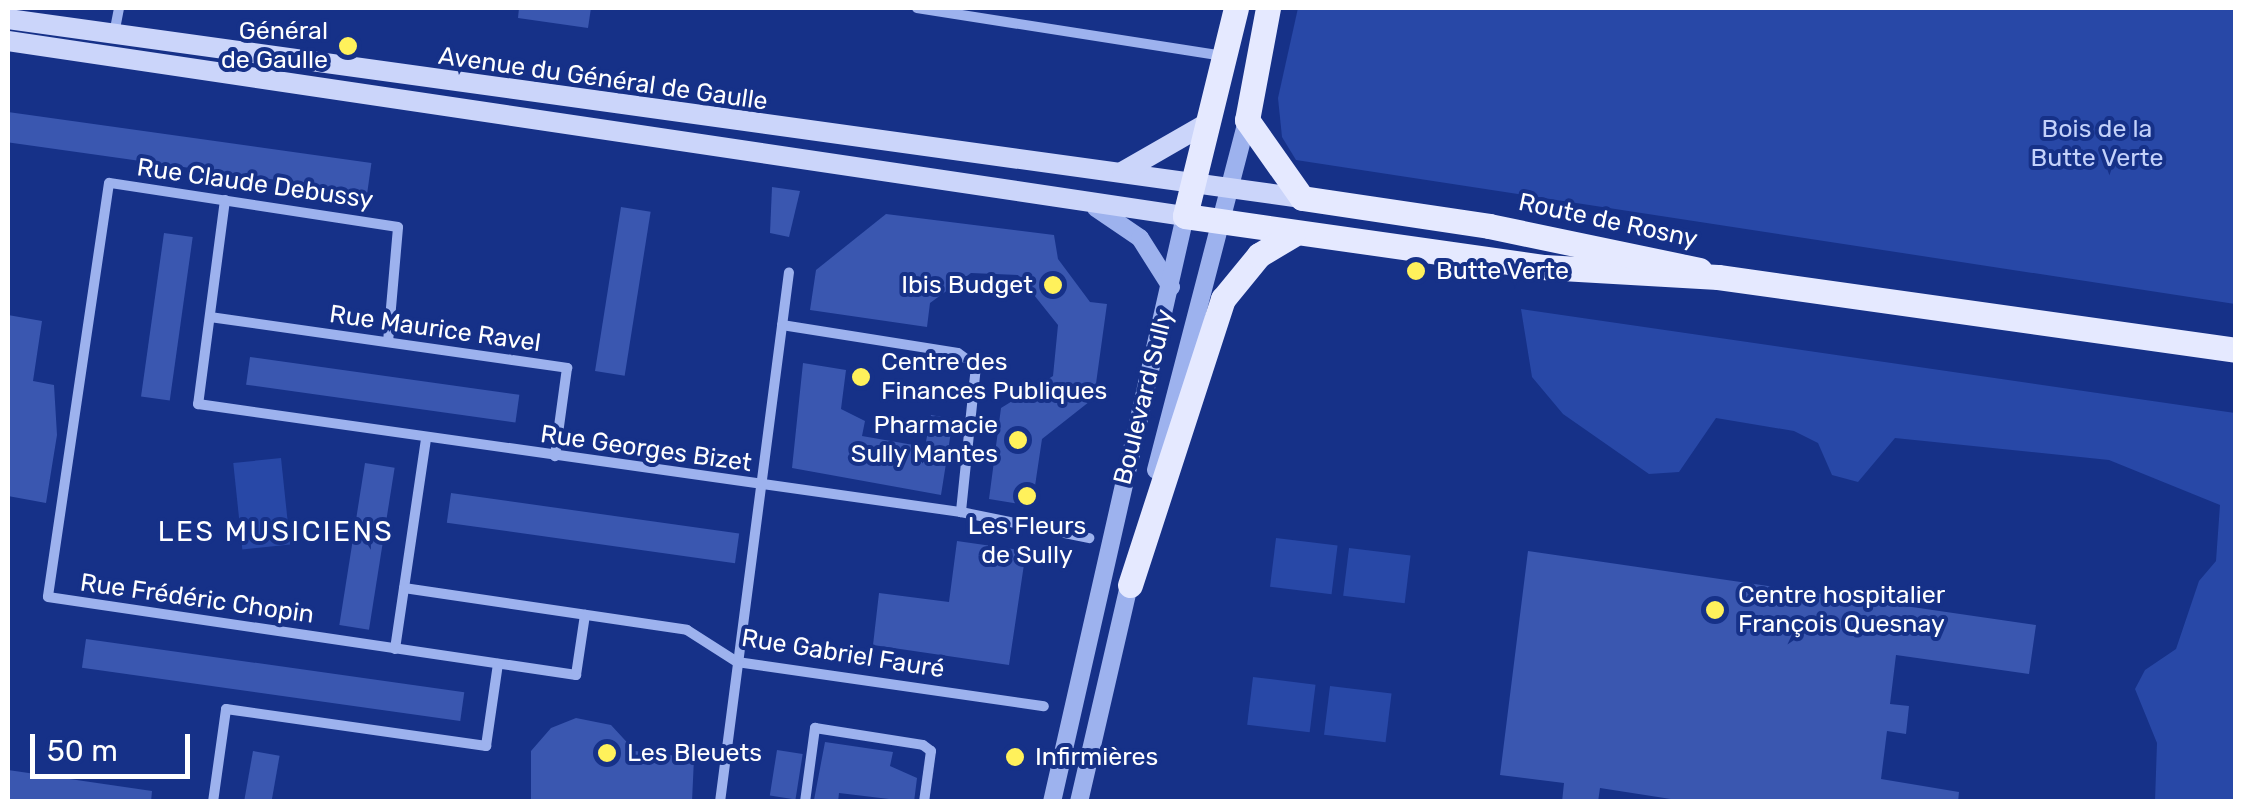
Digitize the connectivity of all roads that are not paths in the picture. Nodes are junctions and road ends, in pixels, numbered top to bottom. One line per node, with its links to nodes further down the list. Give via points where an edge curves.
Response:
1 (119, 8): 7 (street)
2 (917, 8): 5 (street)
3 (1236, 8): 9 (main road, Boulevard Sully)
4 (1268, 8): 10 (main road, Boulevard Sully)
5 (957, 10): 9 (street)
6 (8, 19): 7 (main road, Avenue du Général de Gaulle)
7 (114, 34): 12 (main road, Avenue du Général de Gaulle)
8 (8, 41): 18 (main road, Avenue du Général de Gaulle)
9 (1226, 56): 11 (main road, Boulevard Sully)
10 (1247, 120): 15 (street, Boulevard Sully); 16 (main road)
11 (1202, 126): 12 (main road); 14 (main road, Boulevard Sully)
12 (1121, 173): 14 (main road, Avenue du Général de Gaulle)
13 (108, 183): 17 (street, Rue Claude Debussy); 37 (street, Rue Frédéric Chopin, via 48,598)
14 (1192, 183): 15 (main road, Avenue du Général de Gaulle); 19 (main road, Boulevard Sully)
15 (1228, 188): 16 (main road, Route de Rosny); 20 (street, Boulevard Sully)
16 (1302, 198): 23 (main road, Route de Rosny, via 1660,257)
17 (225, 200): 25 (street); 27 (street, Rue Claude Debussy, via 398,227)
18 (1082, 202): 19 (main road, Avenue du Général de Gaulle); 24 (street, via 1124,223)
19 (1185, 216): 20 (main road, Route de Rosny); 24 (street, Boulevard Sully)
20 (1222, 223): 21 (main road, Route de Rosny); 34 (street, Boulevard Sully)
21 (1292, 234): 23 (main road, Route de Rosny, via 1587,272); 34 (main road, via 1259,255 1222,299)
22 (789, 272): 26 (street)
23 (1718, 277): 28 (main road)
24 (1171, 287): 45 (street, Boulevard Sully)
25 (210, 317): 27 (street, Rue Maurice Ravel); 29 (street, Rue Georges Bizet, via 198,404)
26 (782, 325): 31 (street); 32 (street, via 958,353 976,366)
27 (388, 342): 30 (street, Rue Maurice Ravel, via 567,368)
28 (2236, 350)
29 (426, 438): 30 (street, Rue Georges Bizet); 35 (street)
30 (555, 456): 31 (street, Rue Georges Bizet)
31 (760, 485): 32 (street, Rue Georges Bizet); 38 (street)
32 (961, 512): 33 (street, Rue Georges Bizet)
33 (1089, 538)
34 (1130, 585): 46 (street, Boulevard Sully)
35 (404, 588): 36 (street, Rue Gabriel Fauré); 37 (street)
36 (586, 615): 38 (street, Rue Gabriel Fauré, via 686,630); 39 (street, Rue Frédéric Chopin, via 576,676)
37 (395, 649): 39 (street, Rue Frédéric Chopin)
38 (737, 662): 40 (street, Rue Gabriel Fauré); 42 (street)
39 (498, 664): 41 (street, via 486,746 226,709)
40 (1044, 706)
41 (213, 802)
42 (720, 802)
43 (805, 802): 44 (street, via 815,728 923,744 931,751)
44 (924, 802)
45 (1052, 802)
46 (1079, 802)

